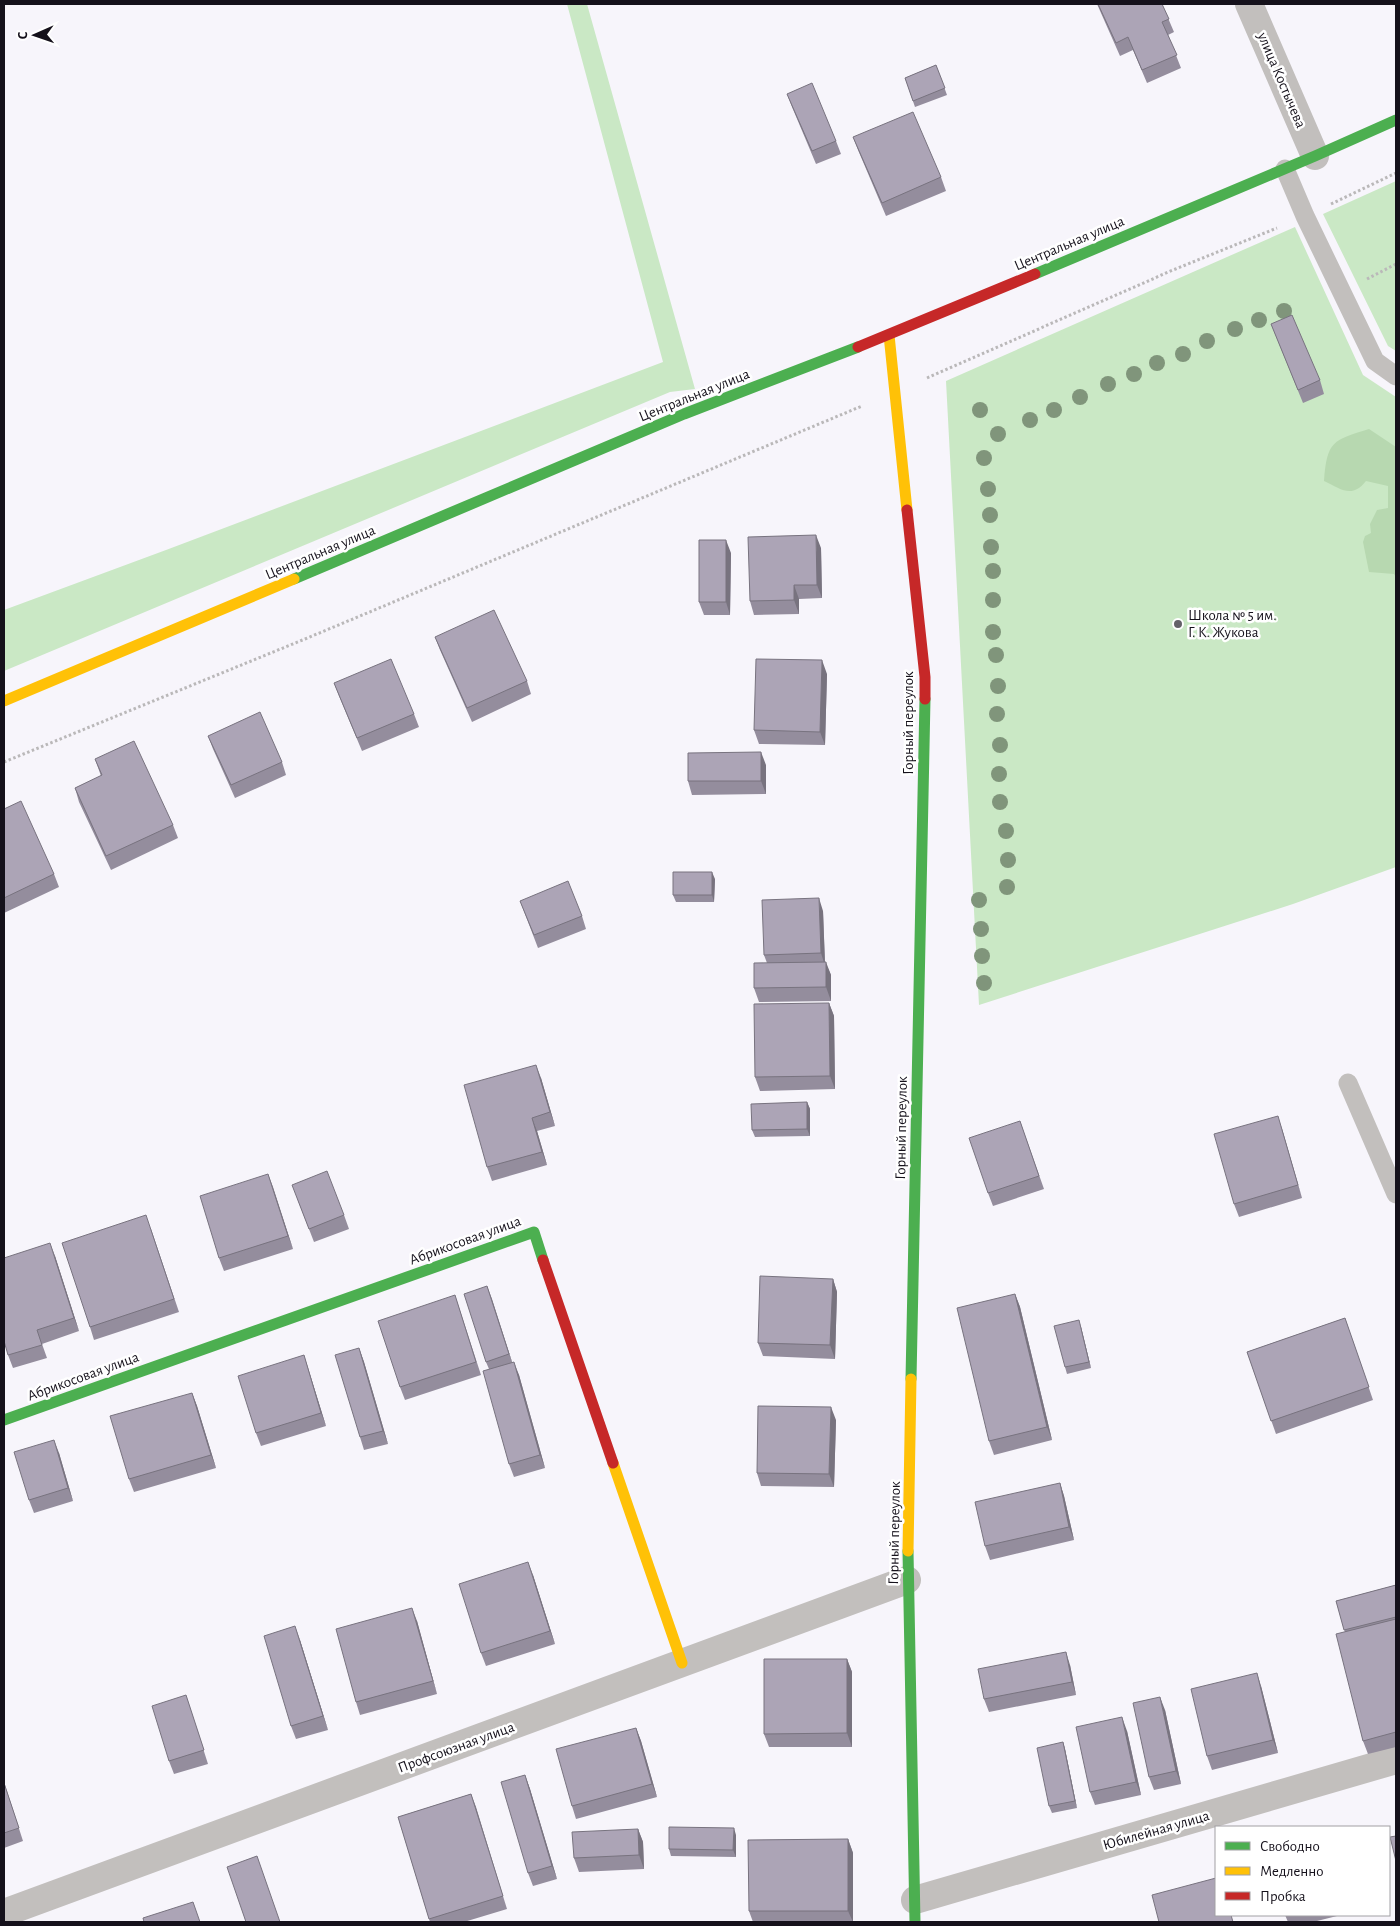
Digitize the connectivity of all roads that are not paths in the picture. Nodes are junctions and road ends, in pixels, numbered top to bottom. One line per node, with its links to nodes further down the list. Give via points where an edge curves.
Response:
1 (1250, 4): 3 (street, улица Костычева)
2 (1396, 120): 3 (street, Центральная улица)
3 (1315, 156): 4 (street, Центральная улица)
4 (1285, 169): 5 (street, Центральная улица); 6 (lane, via 1375,361)
5 (889, 335): 7 (street, Центральная улица, via 684,414); 11 (street, Горный переулок, via 925,677)
6 (1396, 376)
7 (4, 701)
8 (1348, 1083): 9 (lane)
9 (1396, 1194)
10 (4, 1420): 12 (street, Абрикосовая улица, via 534,1232)
11 (908, 1580): 12 (street, Профсоюзная улица); 14 (street, Горный переулок)
12 (682, 1663): 15 (street, Профсоюзная улица)
13 (1396, 1760): 14 (street, Юбилейная улица)
14 (915, 1911)
15 (4, 1913)

